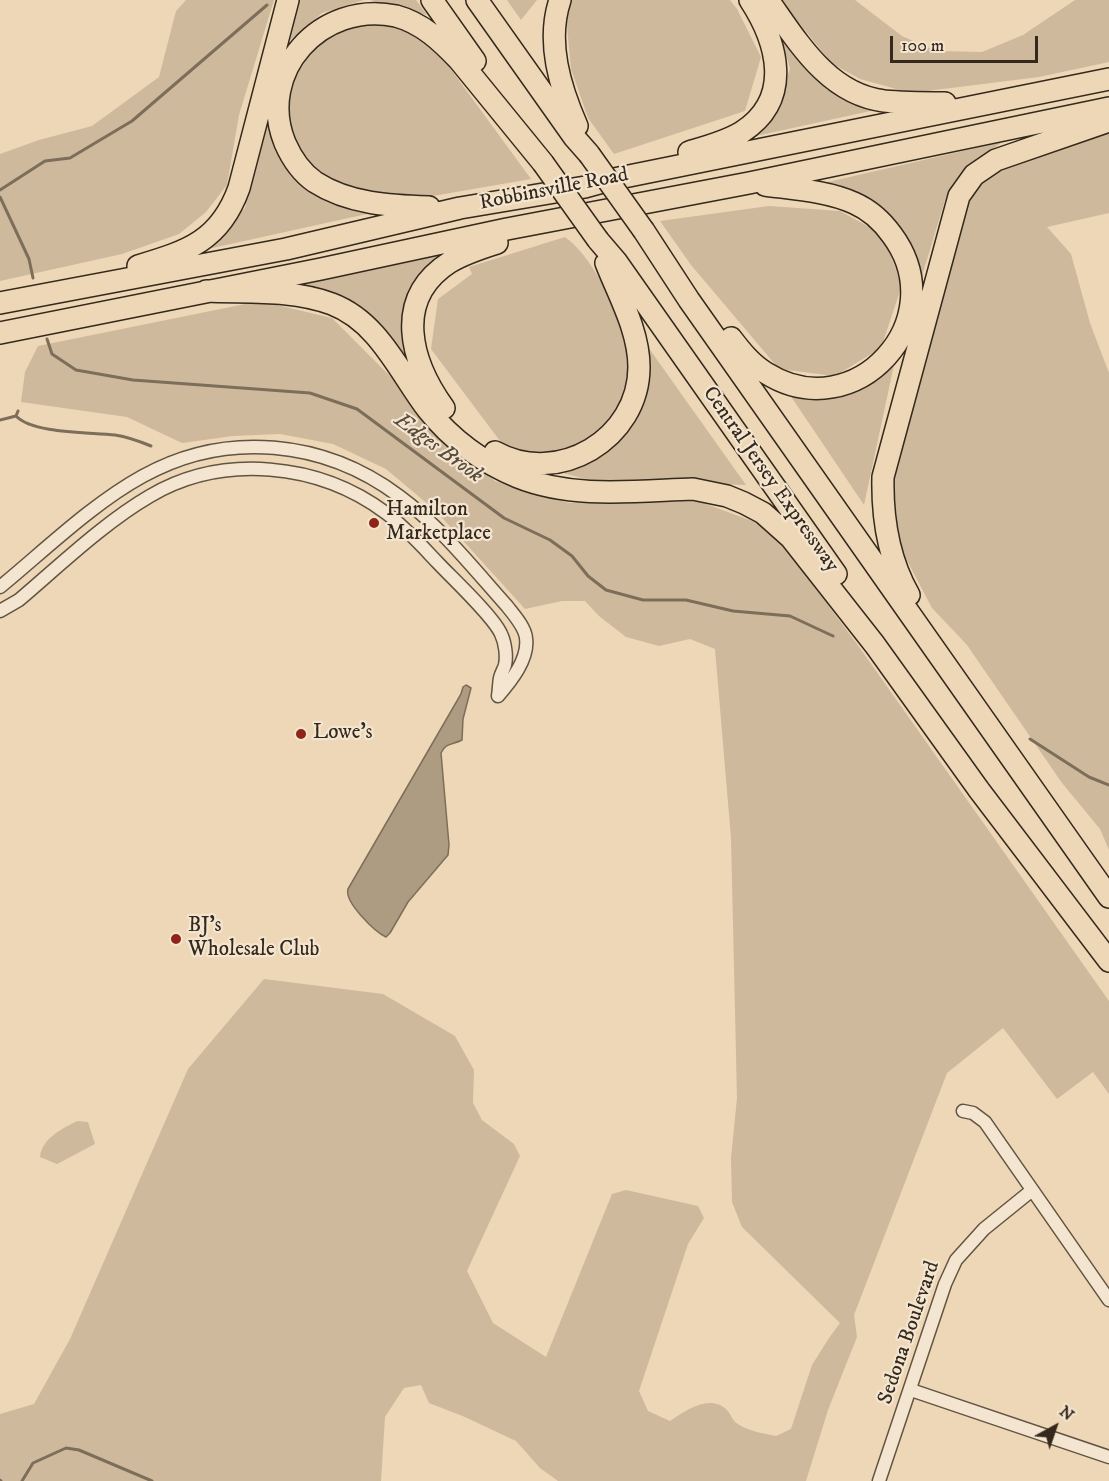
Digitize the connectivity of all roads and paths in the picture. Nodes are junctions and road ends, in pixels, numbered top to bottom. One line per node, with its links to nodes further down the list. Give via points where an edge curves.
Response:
1 (288, 0): 20 (highway, via 239,188 218,227 206,239 180,253)
2 (432, 0): 12 (highway, Central Jersey Expressway)
3 (477, 0): 11 (highway, Central Jersey Expressway)
4 (560, 0): 11 (highway, via 555,18 556,60 567,102)
5 (750, 0): 13 (highway, via 768,32 776,61 773,90 761,115 740,134 642,165)
6 (768, 0): 8 (highway, via 810,58 849,89 883,101)
7 (1109, 79): 8 (highway, Robbinsville Road)
8 (972, 106): 13 (highway, Robbinsville Road)
9 (1109, 108): 14 (highway, Robbinsville Road)
10 (1109, 121): 25 (highway, via 996,160 965,185 954,209 883,477 884,521 904,587)
11 (589, 154): 17 (highway, Central Jersey Expressway, bridge)
12 (543, 164): 15 (highway, via 459,60 424,28 396,16 368,14 337,20 311,36 285,71 278,103 282,135 304,174 329,190 367,202); 18 (highway, Central Jersey Expressway, bridge)
13 (614, 179): 15 (highway, Robbinsville Road)
14 (749, 183): 16 (highway, Robbinsville Road); 17 (highway, via 854,203 880,221 897,242 911,277 910,315 898,344 867,374 840,385 812,388 767,374 746,357)
15 (460, 208): 20 (highway, Robbinsville Road, via 286,249)
16 (557, 220): 18 (highway, via 472,251 448,264 427,284 415,310 413,344 429,385 453,418 502,456 533,464 576,458 609,437 630,408 638,378 636,345); 19 (highway, Robbinsville Road)
17 (644, 231): 25 (highway, Central Jersey Expressway)
18 (597, 240): 27 (highway, Central Jersey Expressway, via 616,261)
19 (206, 291): 22 (highway, Robbinsville Road); 27 (highway, via 312,298 351,314 379,339 444,428 479,456 519,477 587,492 710,491 763,513 791,538 875,645 978,790)
20 (26, 298): 21 (highway, Robbinsville Road)
21 (0, 303)
22 (0, 333)
23 (0, 588): 24 (street, via 113,495 164,465 236,447 297,450 326,457 369,476 426,518 507,606 526,637 525,652 512,681 498,696 505,665 501,633 410,533 358,495 301,475 260,468 210,473 151,495)
24 (0, 611)
25 (1020, 770): 26 (highway, Central Jersey Expressway)
26 (1109, 897)
27 (1109, 961)
28 (963, 1111): 29 (street, via 985,1122)
29 (1031, 1191): 30 (street); 31 (street, Sedona Boulevard, via 984,1229 956,1260)
30 (1109, 1300)
31 (911, 1390): 32 (street); 33 (street, Sedona Boulevard)
32 (1109, 1457)
33 (879, 1481)

